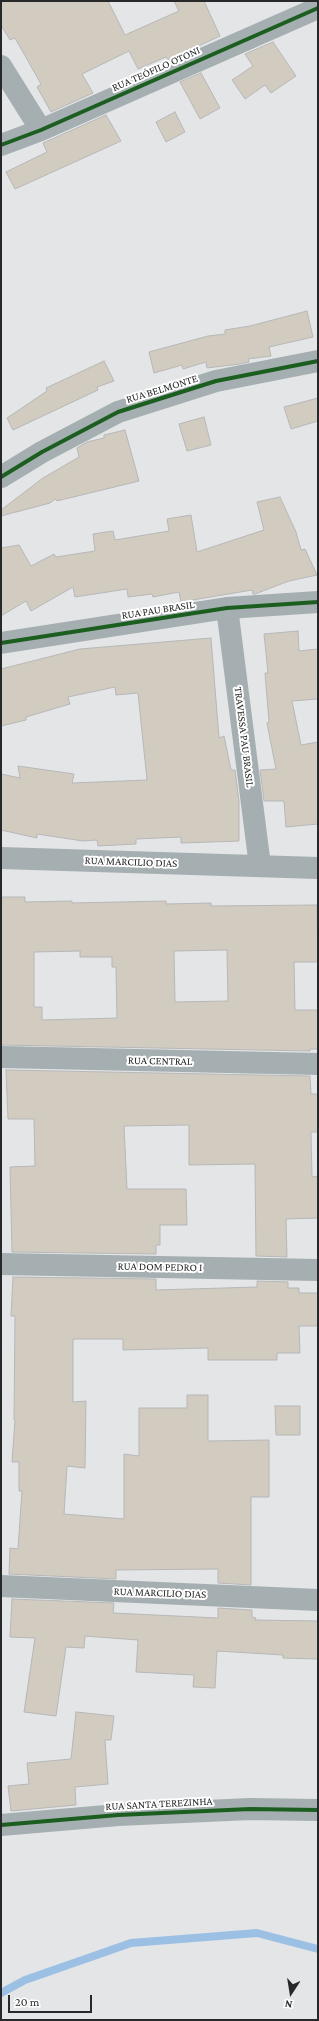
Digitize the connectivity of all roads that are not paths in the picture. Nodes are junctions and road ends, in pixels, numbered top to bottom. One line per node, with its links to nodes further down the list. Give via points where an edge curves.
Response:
1 (318, 8): 3 (street, RUA TEÓFILO OTONI)
2 (1, 66): 3 (street)
3 (41, 130): 4 (street, RUA TEÓFILO OTONI)
4 (1, 145)
5 (318, 361): 6 (street, RUA BELMONTE, via 216,382 118,412)
6 (1, 477)
7 (318, 602): 8 (street, RUA PAU BRASIL)
8 (227, 608): 9 (street, RUA PAU BRASIL); 11 (street, TRAVESSA PAU BRASIL)
9 (1, 643)
10 (1, 858): 11 (street, RUA MARCILIO DIAS)
11 (260, 866): 12 (street, RUA MARCILIO DIAS)
12 (318, 868)
13 (1, 1057): 14 (street, RUA CENTRAL)
14 (318, 1064)
15 (1, 1264): 16 (street, RUA DOM PEDRO I)
16 (318, 1270)
17 (1, 1586): 18 (street, RUA MARCILIO DIAS)
18 (318, 1600)
19 (318, 1810): 20 (street, RUA SANTA TEREZINHA, via 250,1809 126,1814)
20 (1, 1825)

